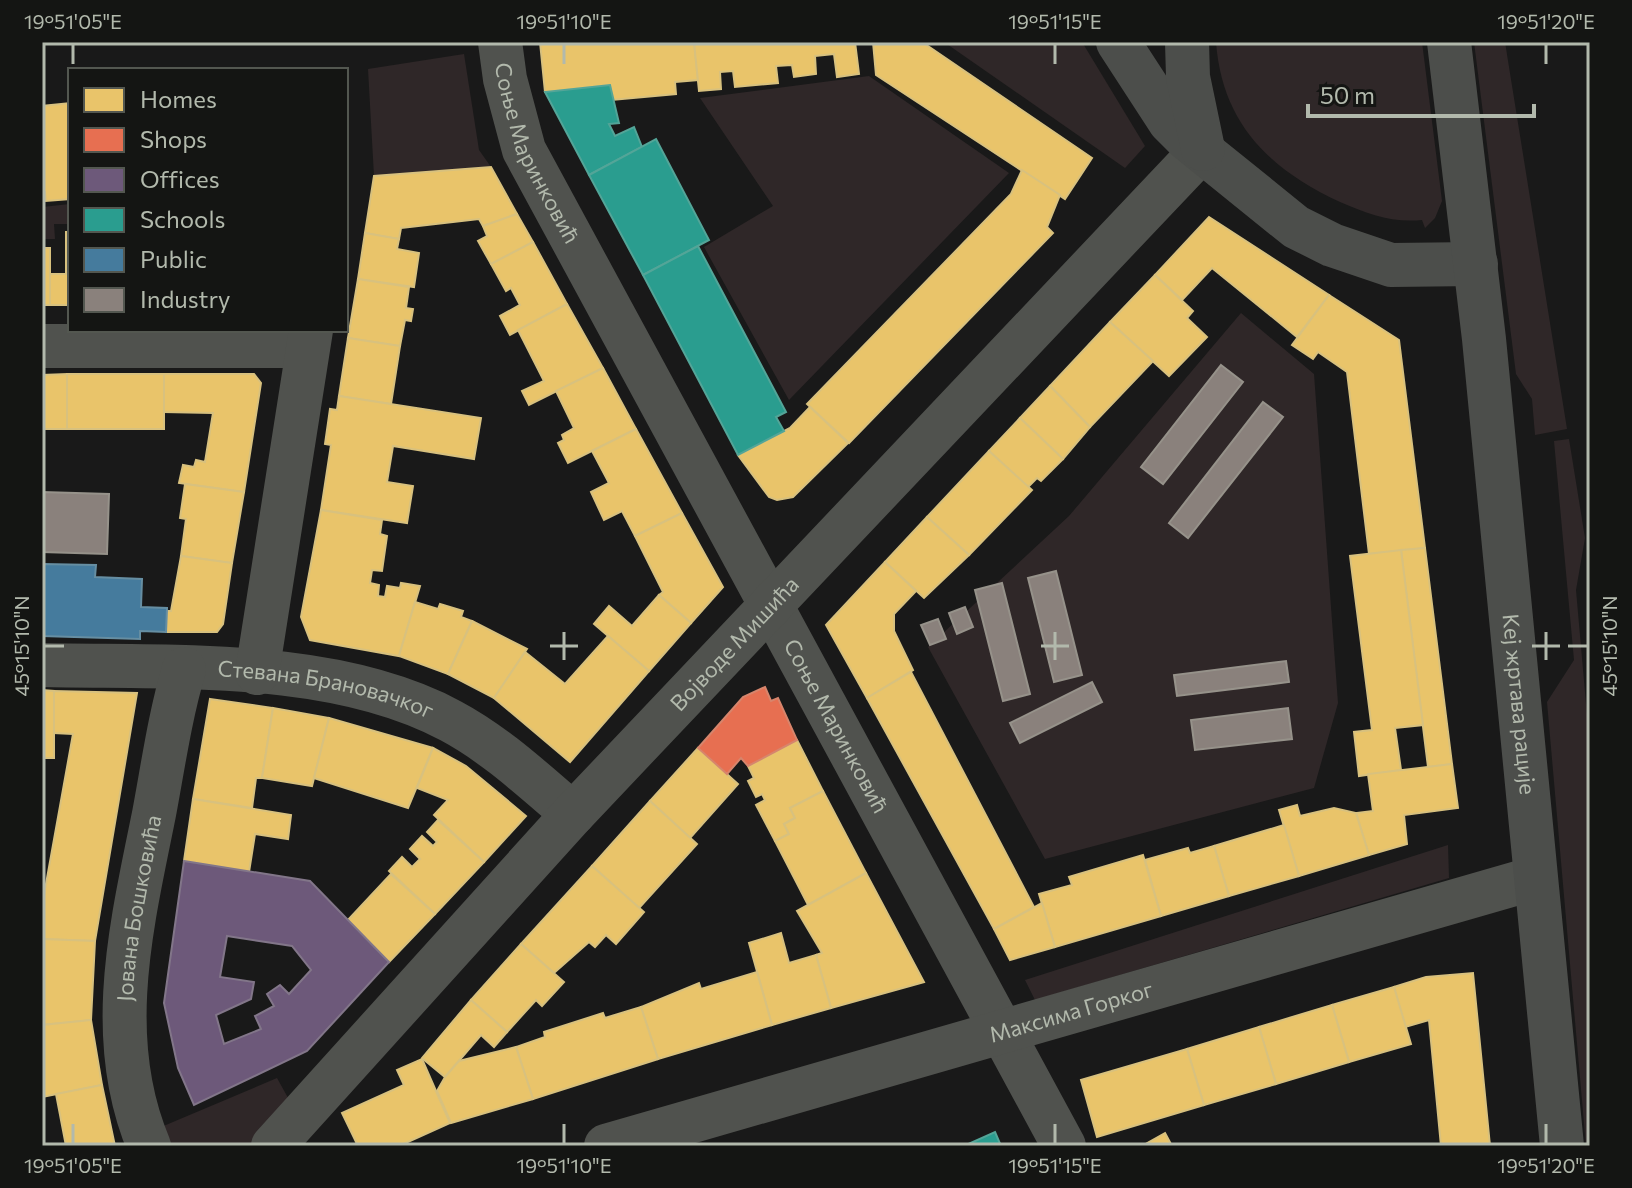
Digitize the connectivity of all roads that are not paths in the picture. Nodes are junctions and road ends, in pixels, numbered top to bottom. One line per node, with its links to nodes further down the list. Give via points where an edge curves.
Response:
1 (500, 42): 9 (street, Соње Маринковић, via 524,150)
2 (1118, 42): 5 (main road, via 1170,122)
3 (1187, 42): 5 (main road, via 1188,77)
4 (1449, 42): 6 (main road, Кеј жртава рације)
5 (1203, 149): 6 (main road, via 1263,203 1332,245 1391,265); 9 (street, Војводе Мишића)
6 (1476, 264): 14 (main road, Кеј жртава рације)
7 (310, 338): 8 (street); 12 (street)
8 (42, 346)
9 (771, 602): 13 (street, Војводе Мишића); 15 (street, Соње Маринковић)
10 (42, 665): 11 (street, Стевана Брановачког)
11 (184, 669): 12 (street, Стевана Брановачког); 16 (street, Јована Бошковића, via 123,994 131,1080)
12 (257, 673): 13 (street, Стевана Брановачког, via 334,683 421,706 506,757)
13 (573, 814): 17 (street, Војводе Мишића)
14 (1535, 878): 15 (street, Максима Горког); 20 (main road, Кеј жртава рације)
15 (1003, 1031): 18 (street, Максима Горког); 19 (street, Соње Маринковић)
16 (149, 1146)
17 (273, 1146)
18 (606, 1146)
19 (1064, 1146)
20 (1562, 1146)

